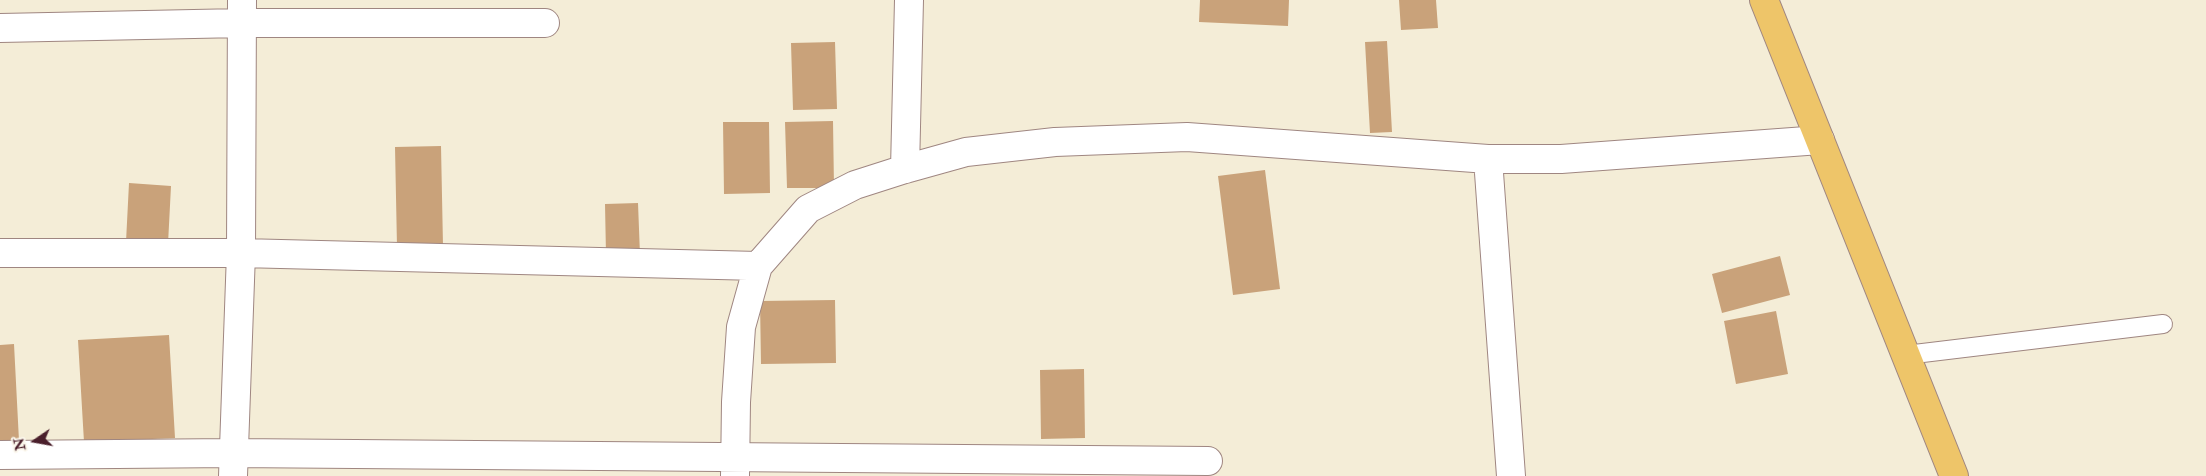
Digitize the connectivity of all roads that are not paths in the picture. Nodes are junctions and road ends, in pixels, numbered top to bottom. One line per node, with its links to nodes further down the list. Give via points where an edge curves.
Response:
1 (909, 0): 8 (street)
2 (1764, 0): 6 (main road)
3 (242, 11): 4 (street); 5 (street); 10 (street)
4 (545, 23)
5 (0, 28)
6 (1820, 140): 7 (street, via 1561,159); 13 (main road)
7 (1488, 159): 8 (street, via 1187,137 966,152); 18 (street)
8 (905, 169): 11 (street, via 855,185 808,208)
9 (0, 253): 10 (street)
10 (241, 253): 11 (street); 16 (street)
11 (758, 266): 17 (street, via 741,327)
12 (2163, 324): 13 (lane)
13 (1906, 355): 19 (main road)
14 (0, 455): 16 (street)
15 (1208, 460): 17 (street)
16 (233, 464): 17 (street)
17 (735, 466)
18 (1510, 476)
19 (1954, 476)

